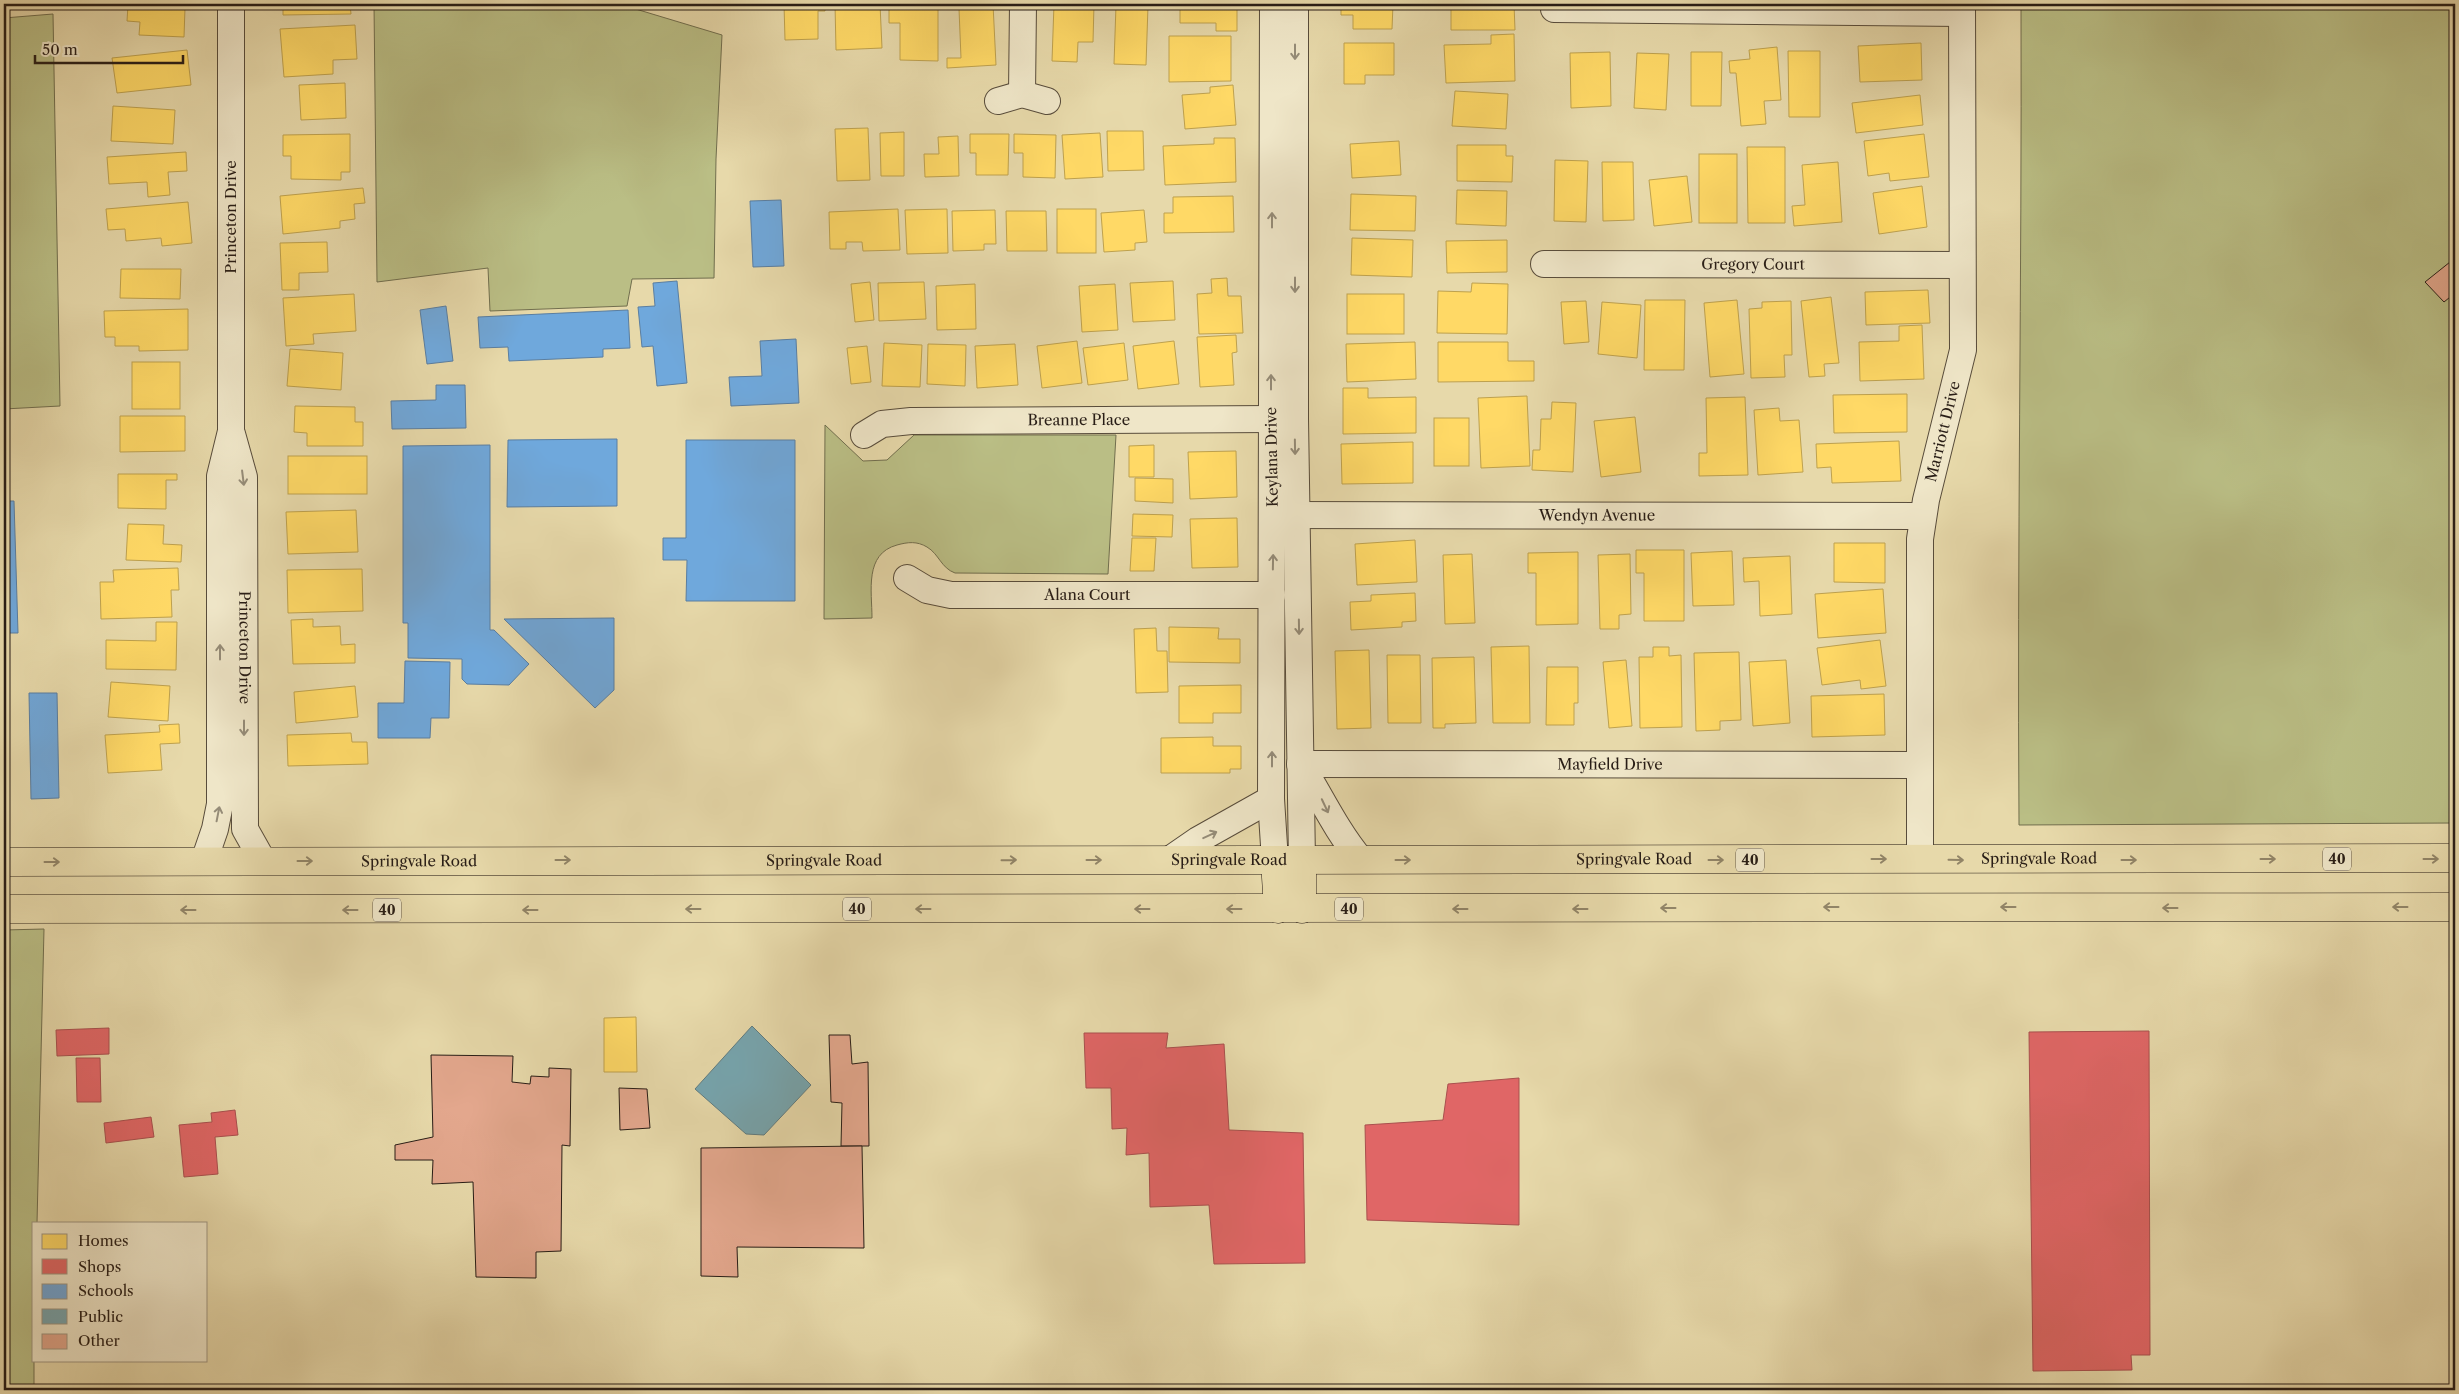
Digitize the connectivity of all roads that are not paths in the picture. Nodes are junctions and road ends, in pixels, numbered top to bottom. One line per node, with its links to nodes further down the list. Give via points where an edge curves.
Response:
1 (231, 4): 11 (street, Princeton Drive)
2 (1022, 4): 7 (street, via 1010,98)
3 (1273, 4): 10 (street, Keylana Drive, one-way to 3)
4 (1295, 4): 10 (street, Keylana Drive, one-way to 10)
5 (1962, 8): 6 (street); 9 (street, Marriott Drive)
6 (1554, 9)
7 (1047, 101)
8 (1544, 264): 9 (street, Gregory Court)
9 (1962, 265): 14 (street, Marriott Drive, via 1961,363)
10 (1283, 420): 12 (street, Breanne Place, via 911,421 882,424); 13 (street, Keylana Drive)
11 (231, 431): 24 (street, Princeton Drive, one-way to 11, via 220,804 220,476); 25 (street, Princeton Drive, one-way to 25, via 244,477 245,829)
12 (864, 435)
13 (1285, 515): 14 (street, Wendyn Avenue); 16 (street, Keylana Drive, one-way to 13); 17 (street, Keylana Drive, one-way to 17)
14 (1922, 516): 18 (street, Marriott Drive)
15 (906, 578): 16 (street, Alana Court, via 927,590 951,595)
16 (1272, 595): 19 (street, Keylana Drive, one-way to 16)
17 (1300, 764): 18 (street, Mayfield Drive); 21 (street, one-way to 21, via 1334,824); 27 (street, Keylana Drive)
18 (1920, 765): 22 (street, Marriott Drive)
19 (1272, 799): 23 (street, one-way to 19); 26 (street, Keylana Drive)
20 (2455, 858): 22 (highway, Springvale Road / 40, one-way to 20)
21 (1360, 859): 22 (highway, Springvale Road / 40, one-way to 22); 27 (highway, Springvale Road / 40)
22 (1920, 859)
23 (1169, 860): 25 (highway, Springvale Road / 40, one-way to 23); 26 (highway, Springvale Road / 40)
24 (204, 861): 25 (highway, Springvale Road / 40); 28 (highway, Springvale Road / 40, one-way to 24)
25 (264, 861)
26 (1275, 861): 27 (highway, Springvale Road / 40); 30 (highway, Keylana Drive)
27 (1302, 861): 30 (highway, Keylana Drive)
28 (4, 862)
29 (2455, 907): 30 (highway, 40, one-way to 30)
30 (1290, 909): 31 (highway, 40, one-way to 31)
31 (4, 910)

